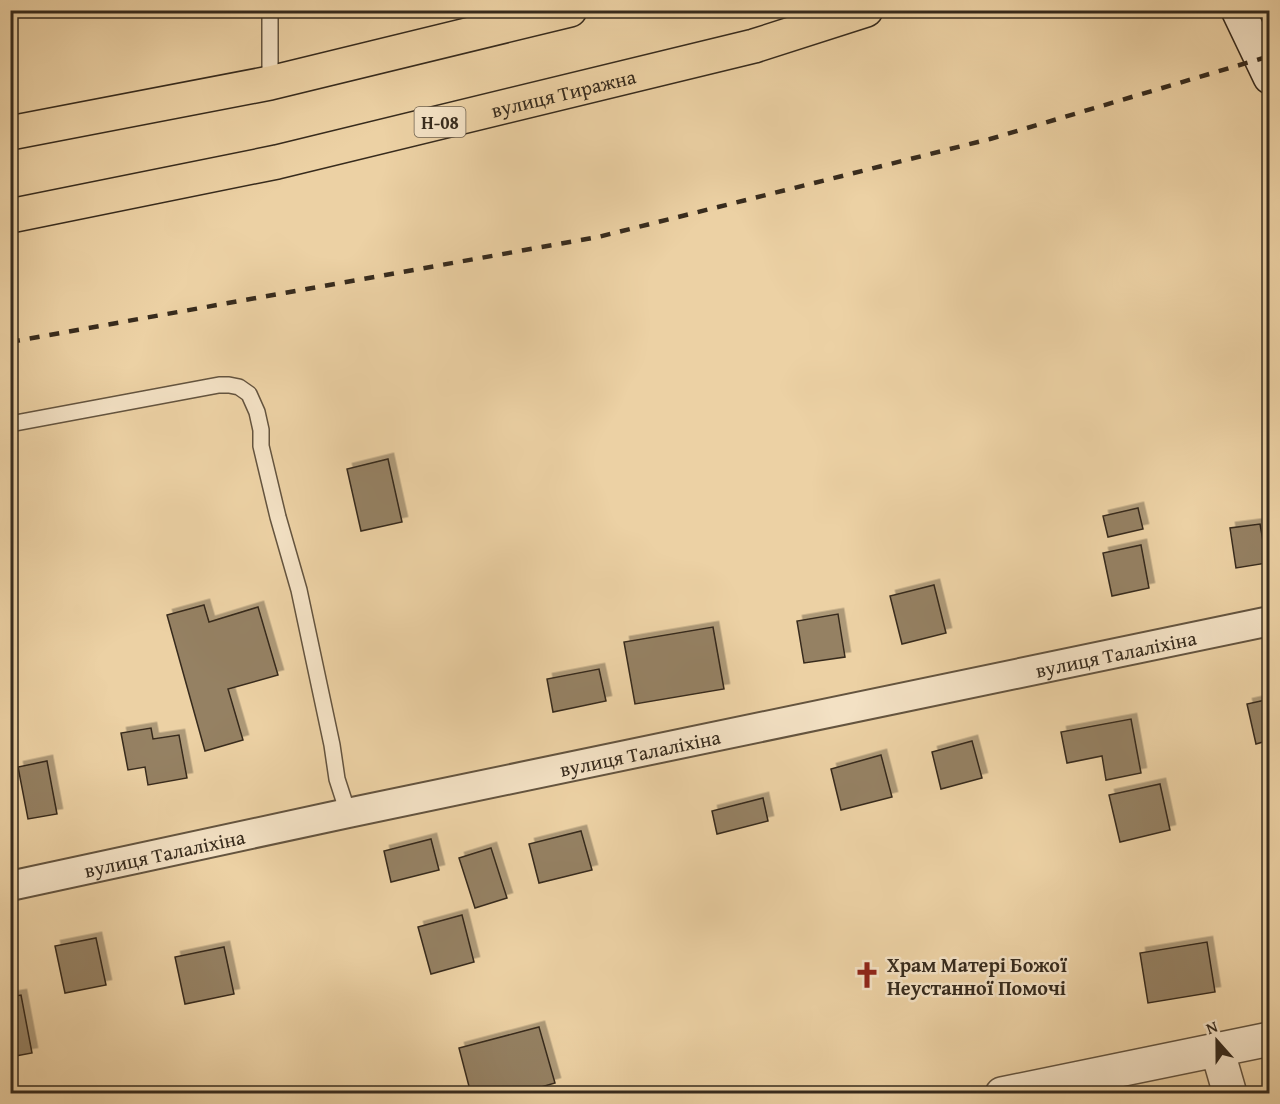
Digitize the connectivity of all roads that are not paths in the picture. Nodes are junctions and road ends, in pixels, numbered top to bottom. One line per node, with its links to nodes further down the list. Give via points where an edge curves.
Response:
1 (270, 10): 6 (lane)
2 (570, 10): 6 (main road)
3 (866, 10): 8 (main road, вулиця Тиражна / Н-08, via 754,46 277,162)
4 (1238, 10): 5 (street)
5 (1269, 77)
6 (270, 83): 7 (main road)
7 (10, 133)
8 (10, 216)
9 (10, 424): 11 (lane, via 219,386 239,387 249,394 257,412 261,446 299,590 337,779)
10 (1269, 621): 11 (street, вулиця Талаліхіна)
11 (348, 813): 12 (street, вулиця Талаліхіна)
12 (10, 886)
13 (1269, 1039): 14 (street)
14 (1217, 1049): 15 (street); 16 (street)
15 (1002, 1094)
16 (1230, 1094)

